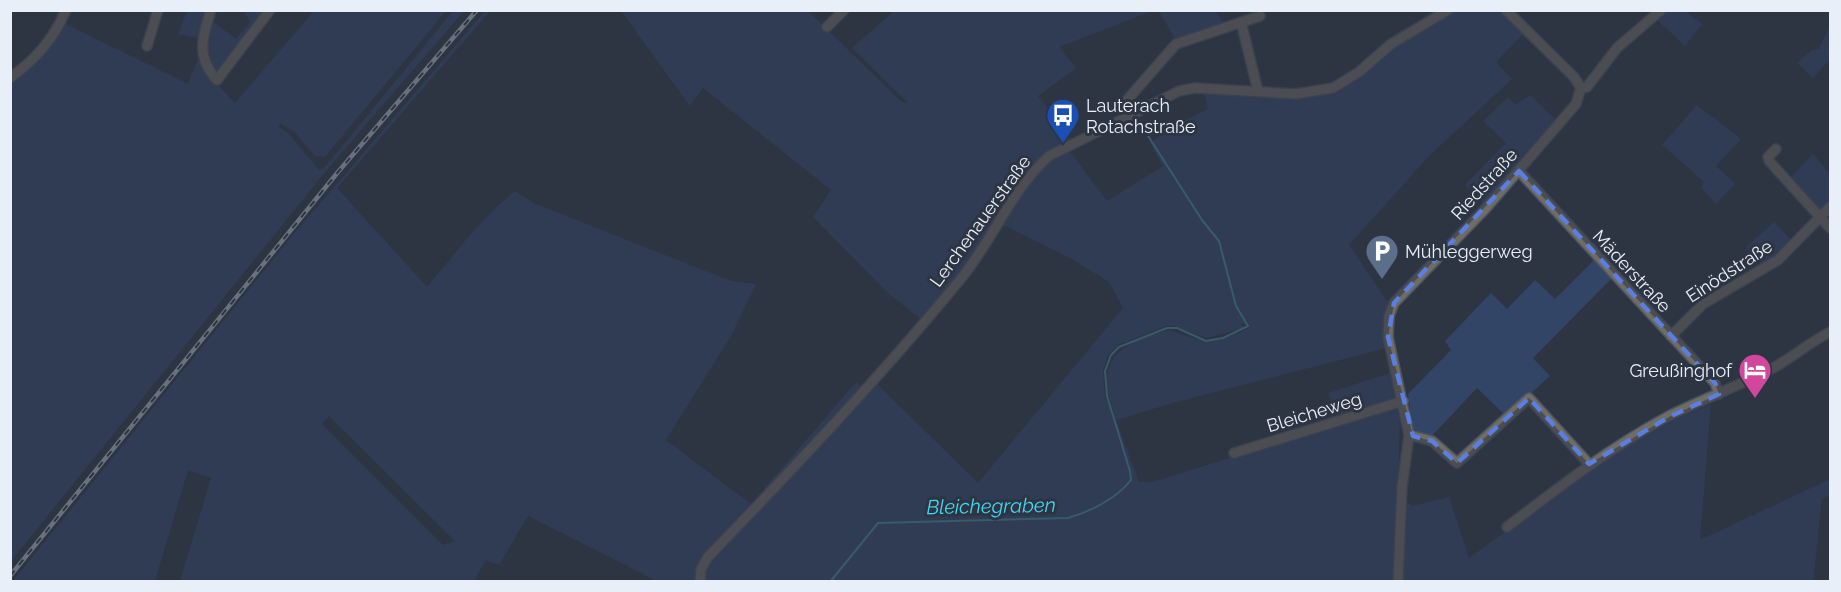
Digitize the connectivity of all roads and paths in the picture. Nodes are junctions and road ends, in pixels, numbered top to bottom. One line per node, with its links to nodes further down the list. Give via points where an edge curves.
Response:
1 (66, 10): 13 (street, via 43,51)
2 (158, 10): 12 (street)
3 (211, 10): 4 (street, via 202,53 206,68 217,80)
4 (270, 10)
5 (844, 10): 11 (street)
6 (1448, 10): 15 (street, Lerchenauerstraße, via 1391,44 1333,88 1304,94)
7 (1506, 10): 14 (street)
8 (1661, 10): 14 (street, Riedstraße, via 1630,34 1587,87)
9 (1260, 16): 10 (street)
10 (1241, 22): 15 (street); 16 (street, via 1176,44 1127,100)
11 (826, 27)
12 (147, 46)
13 (10, 78)
14 (1581, 88): 18 (street, Riedstraße, via 1576,104)
15 (1258, 91): 16 (street, Lerchenauerstraße, via 1195,88)
16 (1130, 113): 30 (street, Lerchenauerstraße, via 1049,156 1033,171 965,275 708,557 701,568)
17 (1776, 149): 20 (street, via 1768,162)
18 (1519, 171): 23 (street, Mäderstraße); 25 (street, Riedstraße, via 1394,303 1388,337)
19 (1830, 207): 20 (street, Einödstraße)
20 (1821, 218): 21 (street); 23 (street, Einödstraße, via 1778,260 1703,304)
21 (1830, 228)
22 (1830, 332): 24 (street, via 1775,367)
23 (1671, 336): 24 (street, Mäderstraße, via 1715,383)
24 (1719, 394): 28 (street, via 1669,417)
25 (1403, 401): 26 (street, Riedstraße); 27 (street, Bleicheweg)
26 (1409, 435): 28 (street, via 1432,441 1457,463 1529,398); 31 (street, Riedstraße, via 1402,487)
27 (1234, 453)
28 (1589, 464): 29 (street)
29 (1508, 527)
30 (700, 582)
31 (1398, 582)

